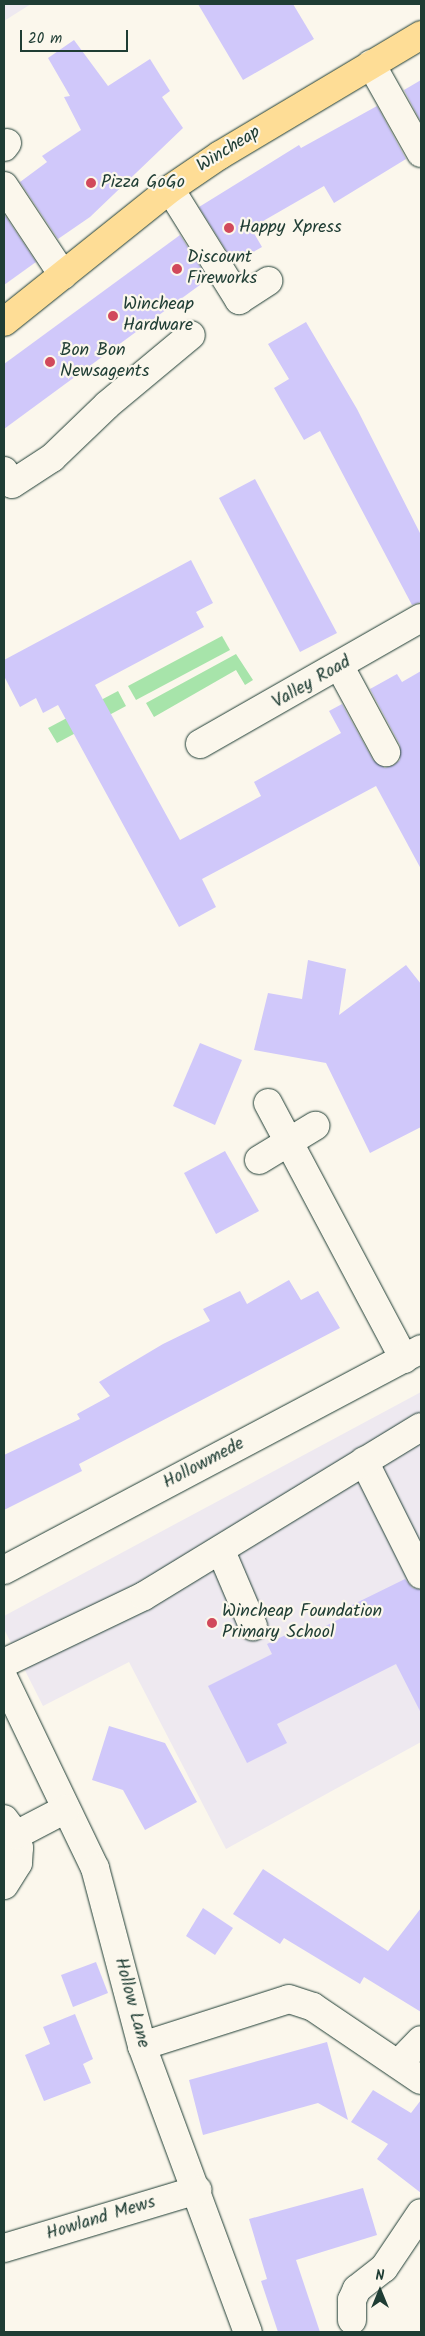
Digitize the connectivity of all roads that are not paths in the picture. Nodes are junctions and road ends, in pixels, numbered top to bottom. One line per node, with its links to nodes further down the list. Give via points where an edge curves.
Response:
1 (421, 35): 2 (highway, Wincheap)
2 (372, 64): 3 (street); 5 (highway, Wincheap)
3 (421, 153)
4 (4, 186): 6 (street)
5 (170, 189): 6 (highway, Wincheap); 7 (street, via 239,300)
6 (63, 275): 8 (highway, Wincheap)
7 (268, 281)
8 (4, 322)
9 (191, 335): 10 (street, via 107,405 52,458 12,484)
10 (4, 471)
11 (421, 618): 12 (street, Valley Road)
12 (340, 667): 13 (street, Valley Road); 14 (street)
13 (200, 744)
14 (386, 752)
15 (268, 1103): 17 (street, Hollowmede)
16 (315, 1126): 17 (street)
17 (286, 1141): 18 (street); 19 (street, Hollowmede)
18 (259, 1160)
19 (412, 1354): 23 (street, Hollowmede)
20 (421, 1427): 21 (street)
21 (364, 1461): 22 (street); 24 (street)
22 (221, 1551): 25 (street); 26 (street, via 144,1596)
23 (4, 1570)
24 (421, 1575)
25 (253, 1626)
26 (4, 1663)
27 (4, 1679): 28 (street, Hollow Lane)
28 (66, 1809): 29 (street); 32 (street, Hollow Lane, via 95,1868)
29 (10, 1827): 30 (street, via 18,1862)
30 (4, 1885)
31 (421, 2040): 33 (street)
32 (142, 2046): 33 (street, via 289,1999 312,2007); 35 (street, Hollow Lane)
33 (398, 2064): 34 (street)
34 (421, 2080)
35 (197, 2190): 37 (street, Howland Mews); 39 (street, Hollow Lane)
36 (421, 2213): 38 (street, via 384,2268 357,2289 352,2300)
37 (4, 2248)
38 (352, 2320)
39 (248, 2332)

